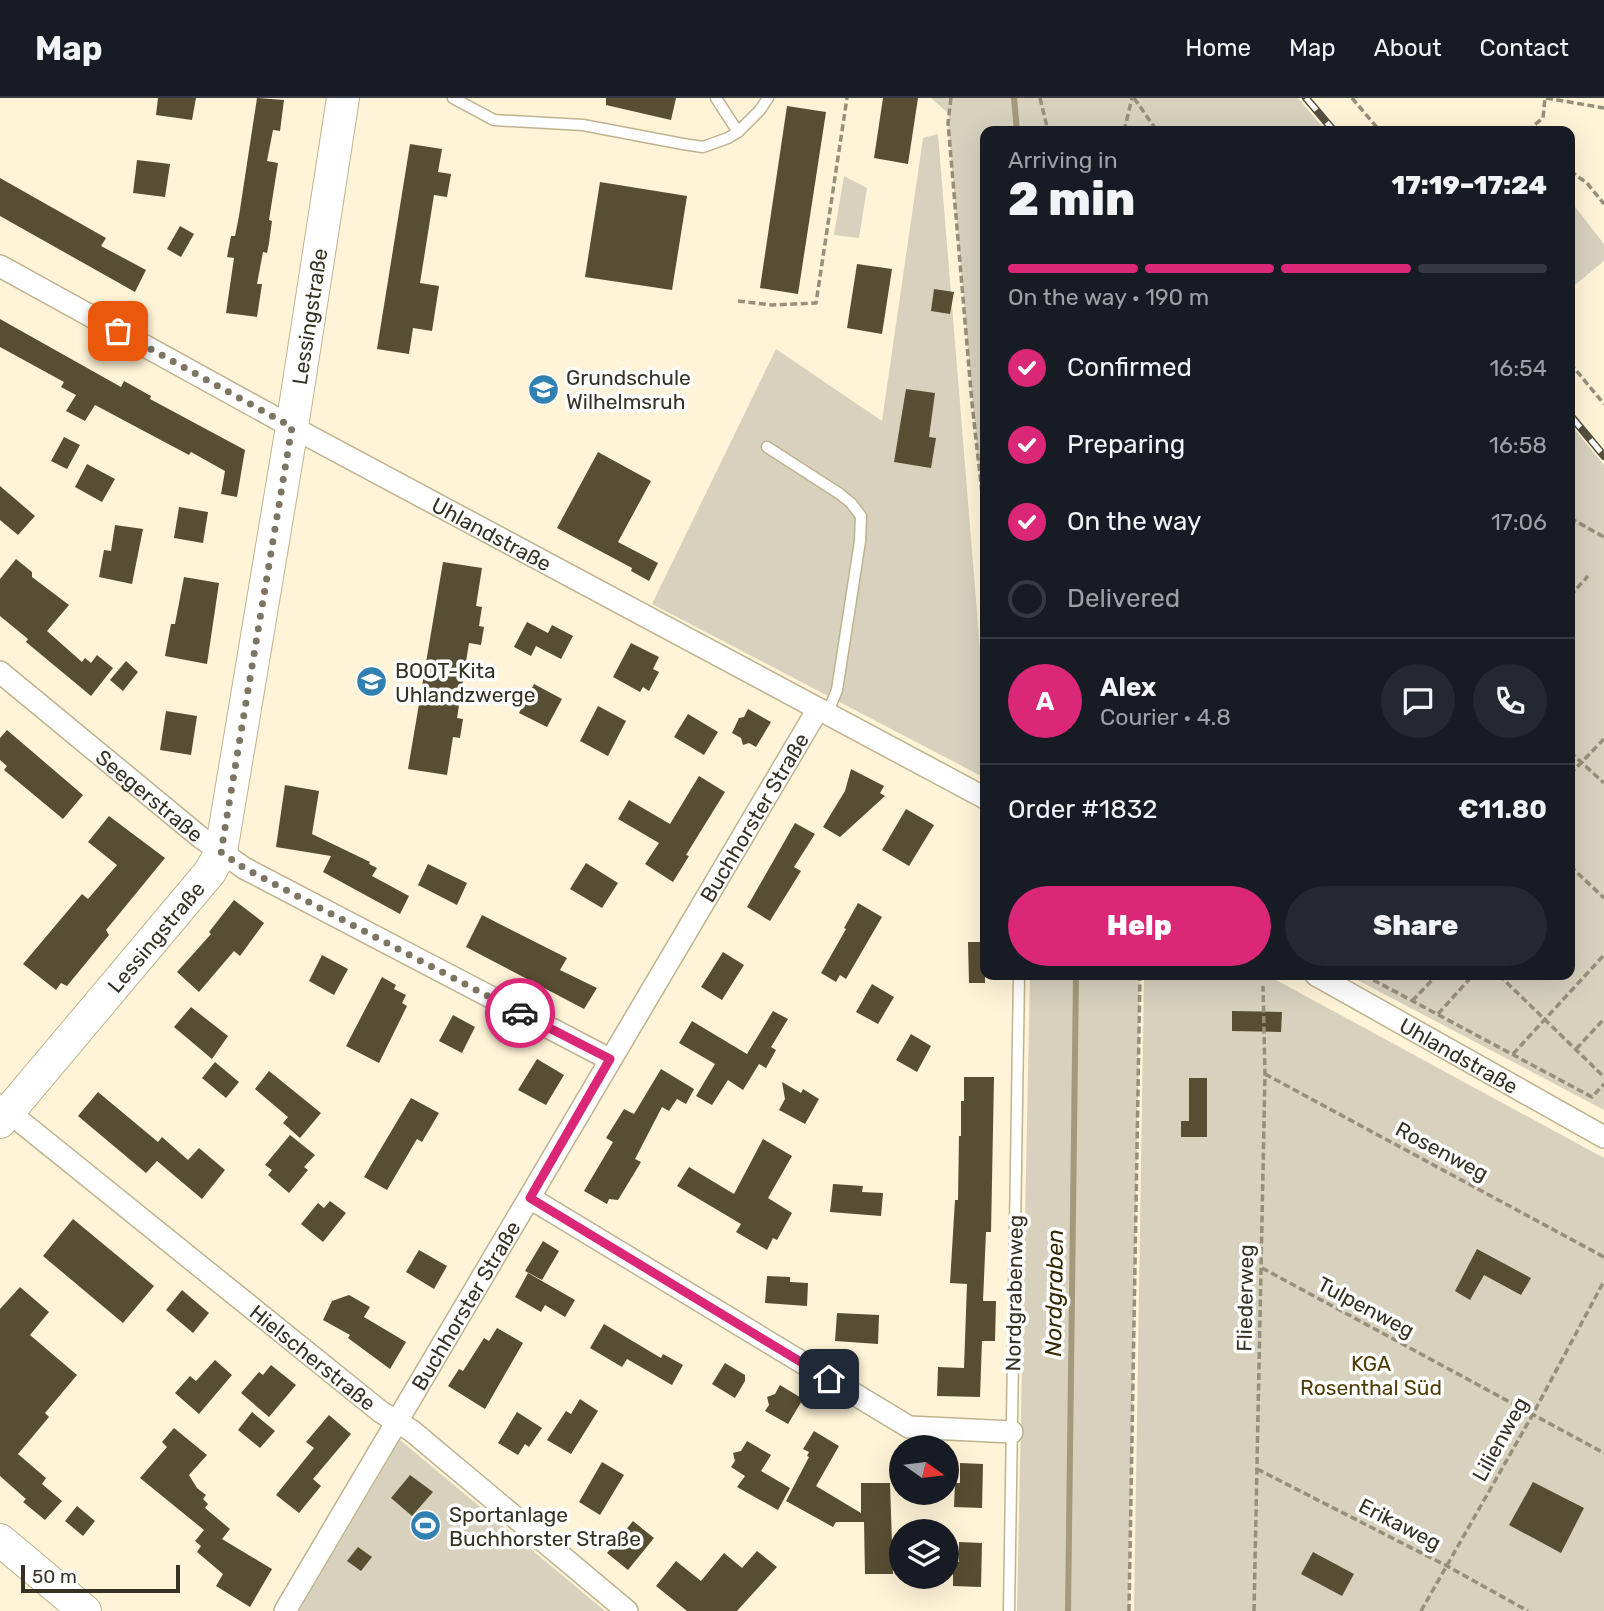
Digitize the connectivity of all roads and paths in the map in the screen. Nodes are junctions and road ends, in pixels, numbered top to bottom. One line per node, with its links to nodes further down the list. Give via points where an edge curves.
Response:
1 (343, 98): 24 (street, Lessingstraße)
2 (453, 98): 17 (lane, via 494,120 583,125 693,146 703,147)
3 (716, 98): 17 (lane)
4 (768, 98): 17 (lane)
5 (847, 98): 21 (path, via 816,303)
6 (951, 98): 26 (path, via 948,123)
7 (1133, 98): 13 (path); 14 (path)
8 (1352, 98): 15 (path)
9 (1546, 98): 11 (path); 16 (path, via 1543,118)
10 (1040, 100): 12 (path)
11 (1604, 108)
12 (1047, 126)
13 (1125, 126)
14 (1153, 126)
15 (1376, 126)
16 (1533, 126)
17 (738, 132)
18 (1575, 175): 19 (path)
19 (1604, 204)
20 (0, 267): 24 (street, Uhlandstraße)
21 (738, 301)
22 (1575, 369): 23 (path)
23 (1604, 404)
24 (292, 427): 32 (street, Uhlandstraße); 39 (street, Lessingstraße)
25 (767, 447): 32 (lane, via 840,494 861,516 837,690)
26 (980, 476)
27 (1575, 521): 28 (path)
28 (1604, 537)
29 (1588, 576): 30 (path)
30 (1575, 590)
31 (0, 672): 39 (street, Seegerstraße)
32 (822, 712): 38 (street, Uhlandstraße); 59 (street, Buchhorster Straße)
33 (1604, 738): 35 (path)
34 (1575, 757): 35 (path)
35 (1581, 762): 36 (path); 37 (path)
36 (1575, 769)
37 (1604, 783)
38 (980, 795)
39 (221, 852): 59 (street, Seegerstraße); 63 (street, Lessingstraße, via 210,872)
40 (1575, 871): 42 (path)
41 (1604, 887): 42 (path)
42 (1599, 893): 43 (path)
43 (1604, 898)
44 (1604, 955): 55 (path)
45 (1020, 980): 71 (lane, Nordgrabenweg)
46 (1140, 980): 80 (path)
47 (1325, 980): 64 (street, Uhlandstraße)
48 (1373, 980): 53 (path)
49 (1432, 980): 53 (path)
50 (1469, 980): 54 (path)
51 (1504, 980): 55 (path)
52 (1264, 986): 60 (path, Fliederweg)
53 (1412, 1001): 54 (path)
54 (1438, 1014): 58 (path)
55 (1545, 1019): 57 (path); 58 (path)
56 (1604, 1019): 57 (path)
57 (1576, 1049): 61 (path)
58 (1512, 1054): 62 (path, via 1592,1097)
59 (610, 1059): 65 (street, Buchhorster Straße)
60 (1265, 1074): 66 (path, Rosenweg); 67 (path, Fliederweg)
61 (1604, 1077)
62 (1604, 1084)
63 (3, 1113): 70 (street, Hielscherstraße)
64 (1604, 1137)
65 (530, 1198): 70 (street, Buchhorster Straße); 71 (street, via 909,1427)
66 (1604, 1256)
67 (1262, 1268): 69 (path, Tulpenweg); 73 (path, Fliederweg)
68 (1604, 1281): 69 (path, Lilienweg)
69 (1533, 1414): 72 (path, Tulpenweg); 75 (path, Lilienweg)
70 (396, 1421): 77 (street, Buchhorster Straße); 78 (street, Hielscherstraße)
71 (1012, 1432): 79 (lane, Nordgrabenweg)
72 (1604, 1453)
73 (1256, 1469): 75 (path, Erikaweg); 81 (path, Fliederweg)
74 (0, 1540): 76 (street)
75 (1447, 1566): 82 (path, Lilienweg); 83 (path, Erikaweg)
76 (85, 1611)
77 (285, 1611)
78 (626, 1611)
79 (1009, 1611)
80 (1129, 1611)
81 (1254, 1611)
82 (1421, 1611)
83 (1528, 1611)

